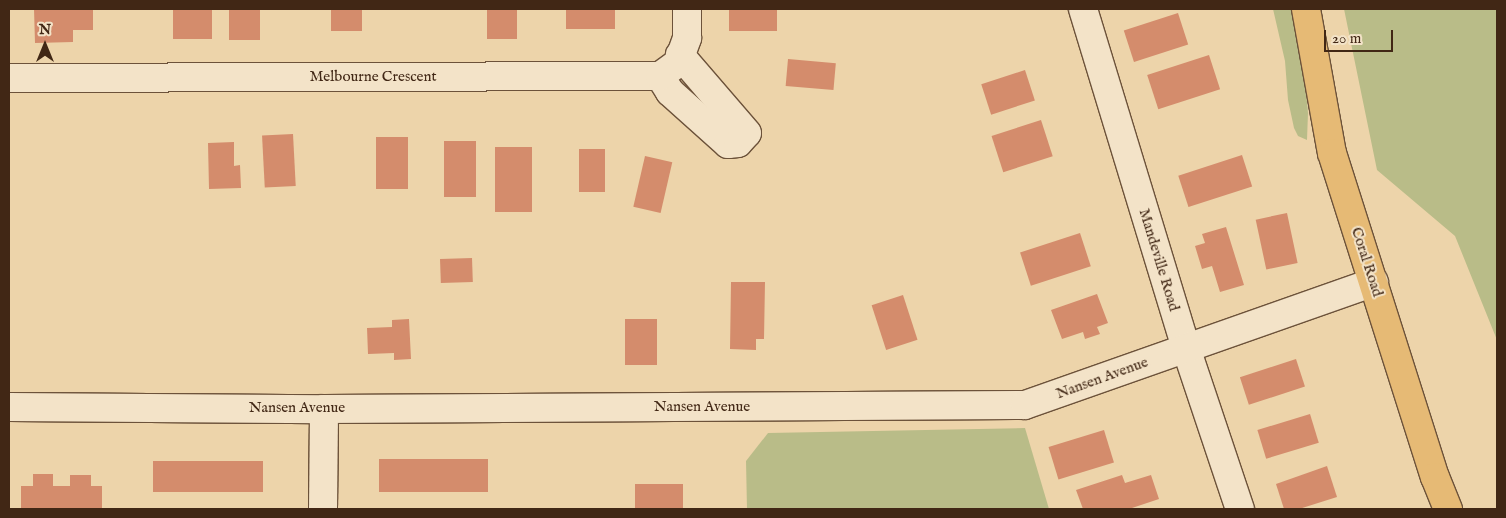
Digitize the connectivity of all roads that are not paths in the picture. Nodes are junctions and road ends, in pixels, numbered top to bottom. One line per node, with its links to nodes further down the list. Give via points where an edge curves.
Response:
1 (687, 9): 4 (street, via 687,38)
2 (1083, 9): 8 (street, Mandeville Road)
3 (1306, 9): 7 (main road, Coral Road, via 1332,154)
4 (680, 55): 5 (street, via 678,63); 5 (street, via 747,133 738,142 728,144 670,92)
5 (660, 76): 6 (street, Melbourne Crescent)
6 (9, 78)
7 (1374, 282): 8 (street, Nansen Avenue); 13 (main road, Coral Road)
8 (1186, 348): 10 (street, Nansen Avenue, via 1025,406); 12 (street, Mandeville Road)
9 (9, 407): 10 (street, Nansen Avenue)
10 (324, 408): 11 (street)
11 (324, 509)
12 (1240, 509)
13 (1448, 509)

